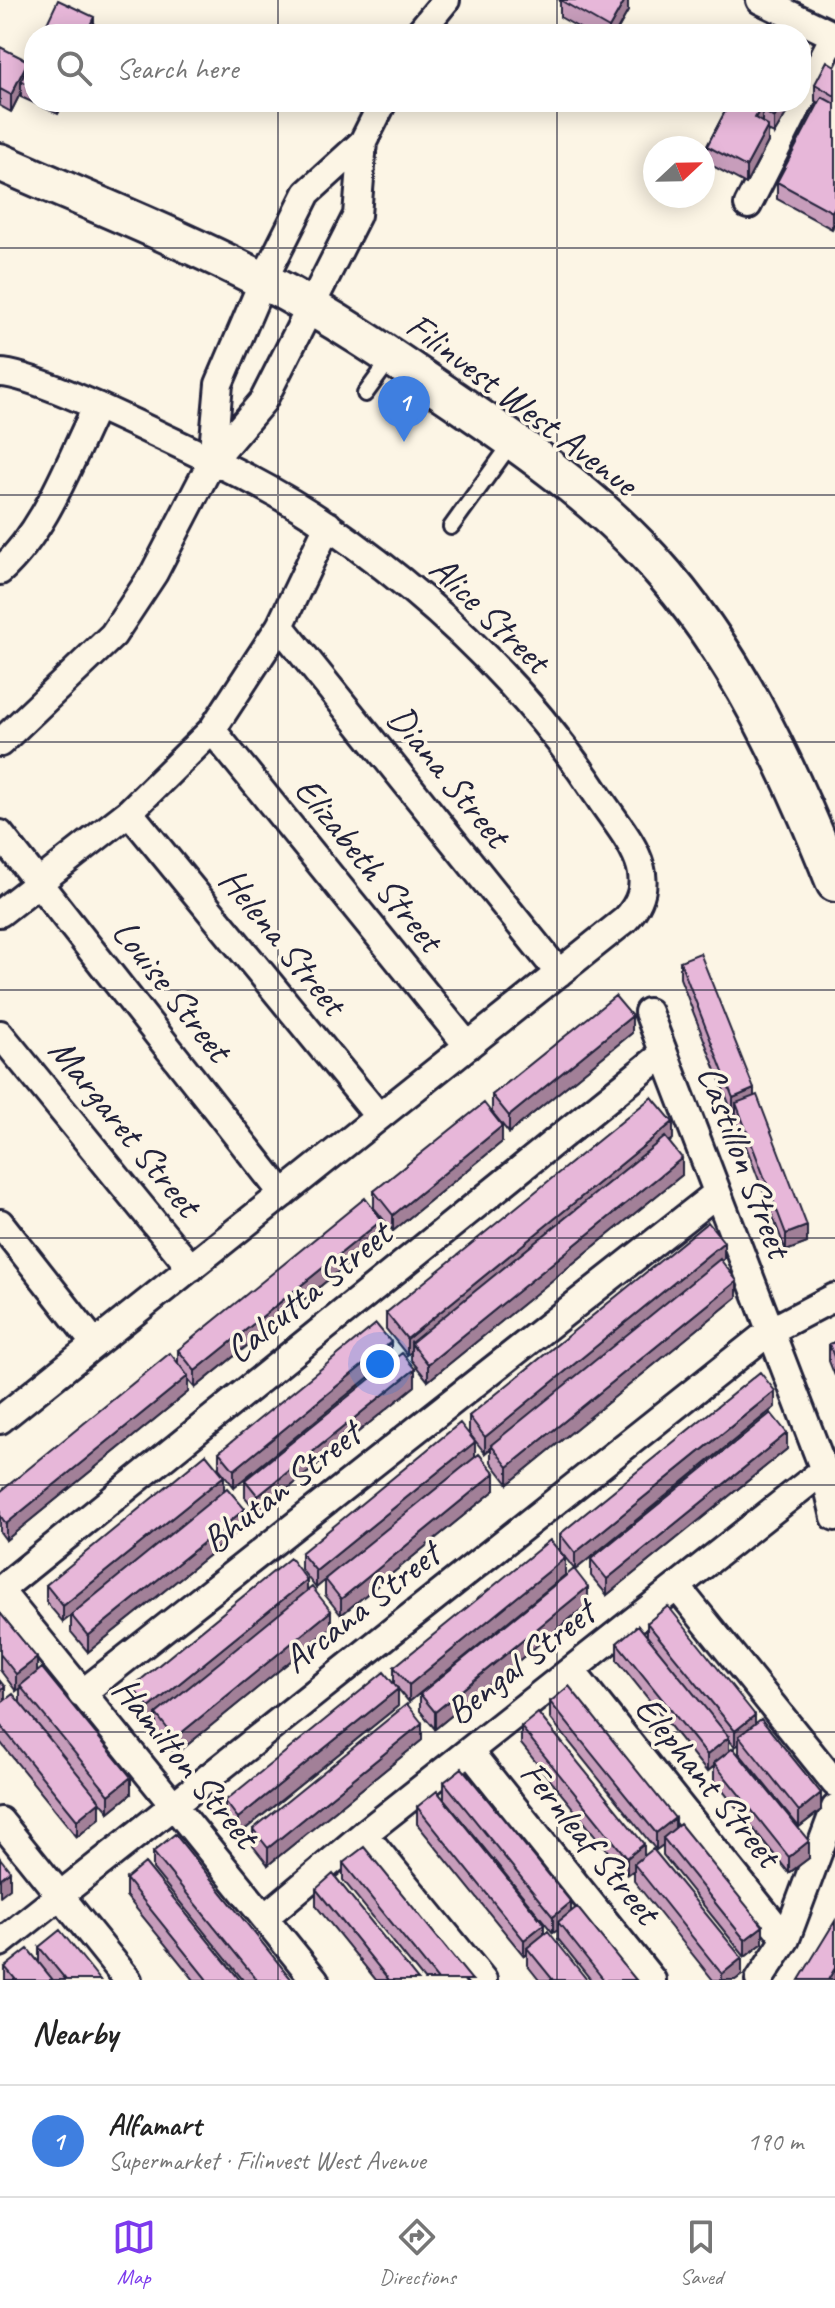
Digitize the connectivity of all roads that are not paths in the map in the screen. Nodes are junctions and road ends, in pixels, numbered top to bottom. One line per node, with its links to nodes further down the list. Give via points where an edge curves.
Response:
1 (446, 0): 3 (street)
2 (760, 0): 4 (street)
3 (426, 24)
4 (835, 35): 5 (street)
5 (811, 82)
6 (378, 112): 8 (street)
7 (795, 112): 10 (street)
8 (363, 142): 11 (street, via 307,193); 12 (street, via 357,215)
9 (0, 162): 11 (street, Filinvest West Avenue)
10 (748, 205)
11 (263, 281): 12 (street, Filinvest West Avenue); 18 (street, via 219,384)
12 (313, 308): 13 (street, Filinvest West Avenue); 18 (street, via 263,401)
13 (392, 357): 15 (lane); 17 (street, Filinvest West Avenue)
14 (0, 373): 16 (street, Alice Street)
15 (365, 394)
16 (97, 406): 18 (street, Alice Street); 21 (street, via 39,524)
17 (513, 441): 20 (lane); 28 (street, Filinvest West Avenue, via 583,494 652,559 707,633 751,696)
18 (212, 461): 19 (street, Alice Street); 24 (street, via 154,573 113,635)
19 (328, 525): 22 (street); 30 (street, Alice Street, via 432,605 516,689 588,779 642,869 645,889 637,908)
20 (451, 527)
21 (0, 571)
22 (280, 626): 23 (street); 30 (street, Diana Street)
23 (212, 730): 25 (street); 33 (street, Elizabeth Street)
24 (0, 743)
25 (129, 812): 27 (street); 35 (street, Helena Street)
26 (0, 834): 27 (street, Louise Street)
27 (38, 881): 29 (street); 37 (street, Louise Street)
28 (835, 883)
29 (0, 913)
30 (559, 973): 33 (street)
31 (648, 1012): 34 (street, Castillon Street)
32 (0, 1034): 39 (street, Margaret Street)
33 (468, 1046): 35 (street)
34 (663, 1054): 36 (street, Castillon Street); 48 (street, Calcutta Street)
35 (379, 1117): 37 (street)
36 (717, 1193): 42 (street, Castillon Street); 50 (street, Bhutan Street)
37 (283, 1194): 39 (street)
38 (0, 1223): 43 (street)
39 (191, 1268): 43 (street)
40 (835, 1297): 42 (street)
41 (835, 1311): 42 (street)
42 (770, 1331): 45 (street, Castillon Street); 53 (street, Arcana Street)
43 (95, 1344): 44 (street)
44 (2, 1415)
45 (824, 1470): 46 (street, Castillon Street); 47 (street, Bengal Street)
46 (835, 1517)
47 (677, 1587): 49 (street, Bengal Street); 52 (street)
48 (0, 1590): 50 (street, Hamilton Street)
49 (571, 1670): 51 (street, Bengal Street); 59 (street, Elephant Street)
50 (81, 1694): 53 (street, Hamilton Street)
51 (469, 1751): 56 (street, Bengal Street); 64 (street, Fernleaf Street)
52 (835, 1783)
53 (174, 1805): 57 (street, Arcana Street); 58 (street, Hamilton Street)
54 (835, 1808): 59 (street)
55 (0, 1821): 57 (street)
56 (364, 1834): 58 (street, Bengal Street); 63 (street)
57 (61, 1895): 60 (street, Arcana Street); 61 (street)
58 (265, 1917): 62 (street, Hamilton Street)
59 (786, 1939): 65 (street)
60 (0, 1943)
61 (128, 1980)
62 (315, 1980)
63 (483, 1980)
64 (652, 1980)
65 (759, 1980)

